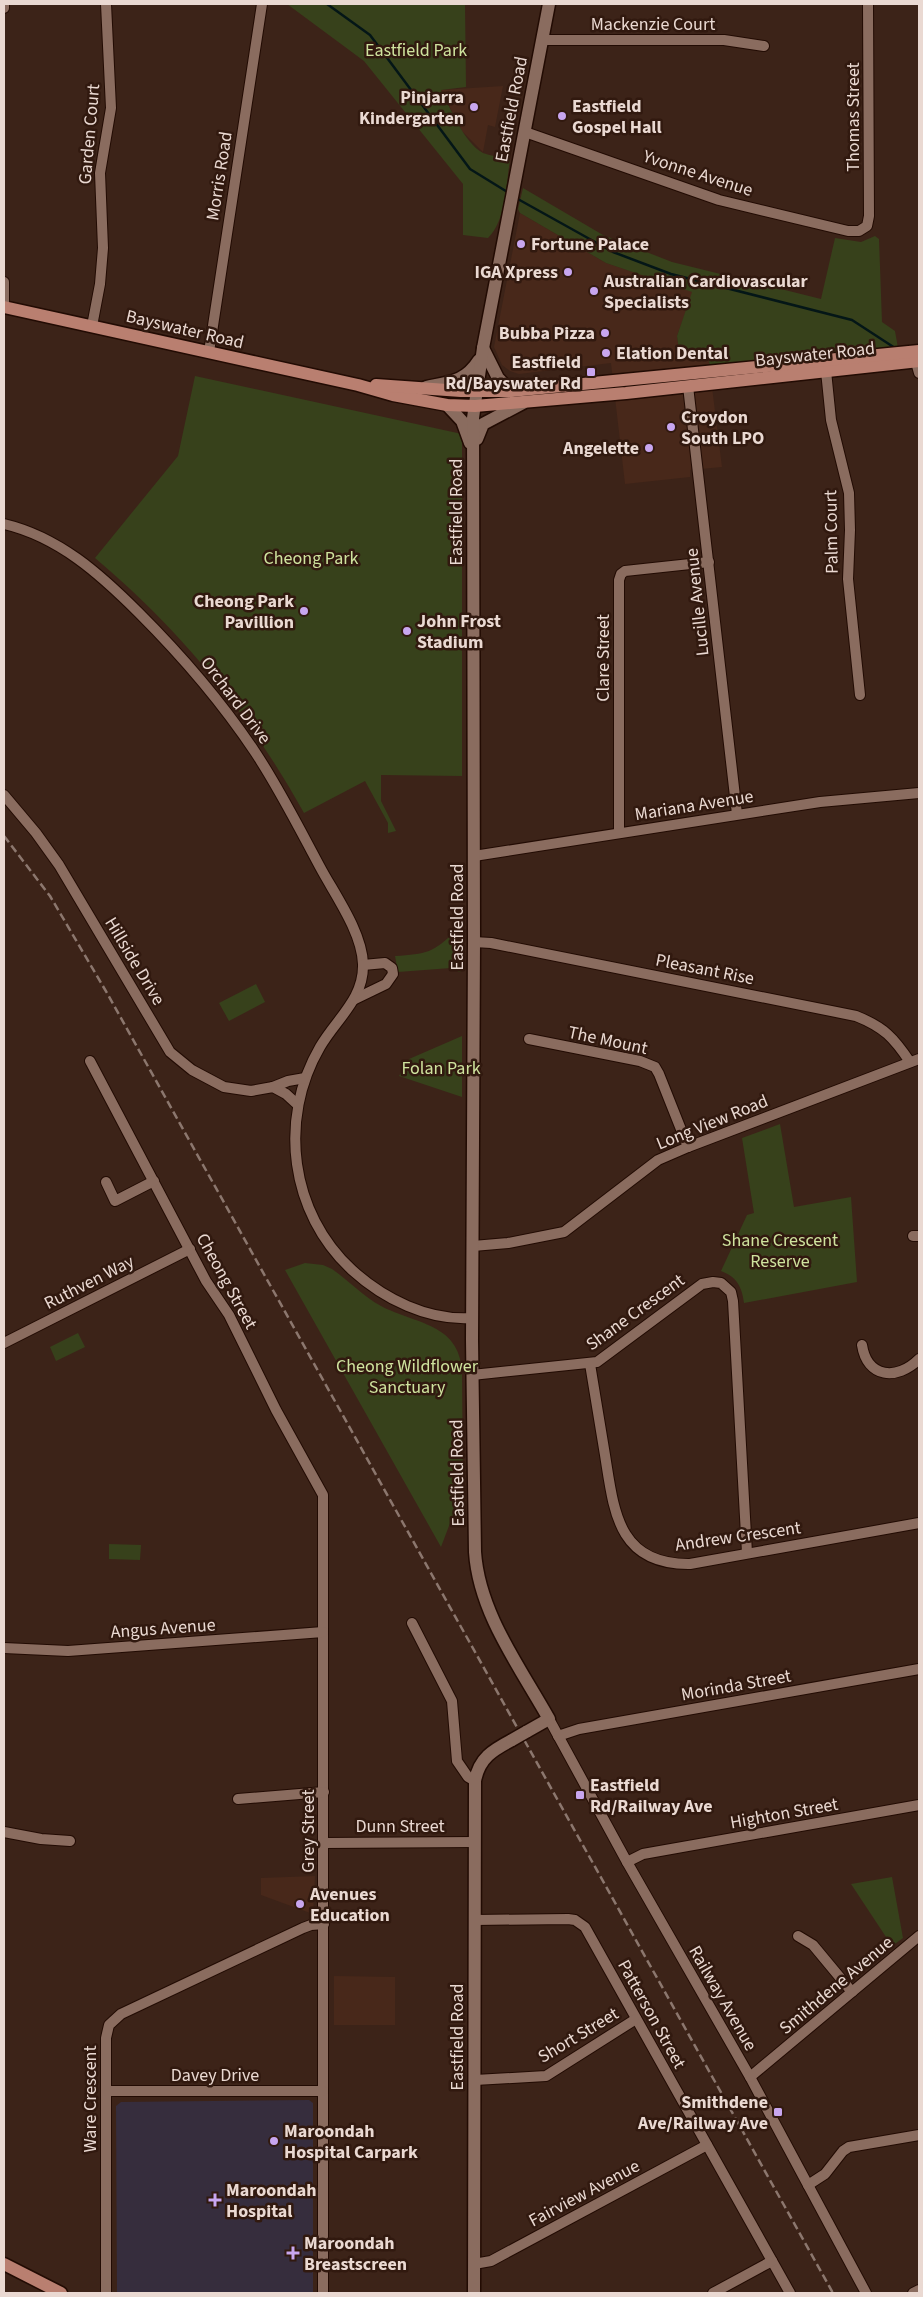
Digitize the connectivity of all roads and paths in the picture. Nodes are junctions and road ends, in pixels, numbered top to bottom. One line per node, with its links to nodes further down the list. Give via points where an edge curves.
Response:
1 (106, 4): 11 (street, Garden Court, via 110,123 100,173 103,248)
2 (262, 4): 13 (street, Morris Road)
3 (549, 4): 5 (main road, Eastfield Road)
4 (868, 4): 8 (street, Thomas Street, via 869,216)
5 (542, 40): 6 (street, Mackenzie Court, via 724,40); 7 (main road, Eastfield Road)
6 (764, 46)
7 (525, 132): 8 (street, Yvonne Avenue, via 719,200 848,231); 12 (main road, Eastfield Road)
8 (864, 229)
9 (4, 282): 10 (street)
10 (4, 307): 11 (main road, Bayswater Road)
11 (92, 326): 13 (main road, Bayswater Road)
12 (482, 351): 19 (main road, via 472,371 464,378); 20 (main road, via 498,378); 21 (main road, Eastfield Road)
13 (210, 352): 17 (main road, Bayswater Road)
14 (918, 357): 15 (main road, Bayswater Road); 16 (main road, Bayswater Road)
15 (826, 370): 18 (main road, Bayswater Road); 28 (street, Palm Court, via 831,420 849,493 848,579)
16 (677, 376): 18 (main road); 20 (main road, Bayswater Road)
17 (358, 385): 19 (main road, Bayswater Road); 23 (main road, Bayswater Road)
18 (688, 386): 22 (main road, Bayswater Road); 27 (street, Lucille Avenue)
19 (424, 388): 21 (main road, Bayswater Road)
20 (511, 391): 21 (main road, Bayswater Road)
21 (476, 392): 24 (main road, Eastfield Road)
22 (523, 403): 24 (main road, Bayswater Road); 25 (main road, via 483,424)
23 (448, 405): 24 (main road, Bayswater Road); 25 (main road, via 462,421)
24 (475, 406): 25 (main road, Eastfield Road)
25 (473, 452): 33 (main road, Eastfield Road)
26 (4, 524): 35 (street, Orchard Drive, via 38,534 57,543 76,558 122,596 208,687 256,753 287,805 359,942)
27 (709, 562): 31 (street, Lucille Avenue); 32 (street, Clare Street, via 625,572 619,580)
28 (860, 695)
29 (919, 793): 31 (street, Mariana Avenue)
30 (4, 795): 41 (street, Hillside Drive, via 59,865 170,1052 192,1070 224,1087 244,1091)
31 (737, 814): 32 (street, Mariana Avenue)
32 (619, 833): 33 (street, Mariana Avenue)
33 (474, 856): 34 (main road, Eastfield Road)
34 (474, 942): 38 (street, Pleasant Rise, via 856,1016 884,1030); 46 (main road, Eastfield Road)
35 (363, 965): 36 (street); 36 (street, via 388,964 393,974 386,984)
36 (355, 1000): 40 (street, via 322,1044)
37 (529, 1040): 43 (street, The Mount, via 640,1061 655,1068 664,1082)
38 (914, 1060): 43 (street, Long View Road)
39 (90, 1061): 44 (street, Cheong Street)
40 (305, 1078): 41 (street, Hillside Drive); 42 (street)
41 (273, 1086): 42 (street)
42 (298, 1105): 48 (street, via 294,1148 301,1185 317,1225 337,1254 378,1291 404,1304 445,1317)
43 (688, 1147): 46 (street, Long View Road, via 658,1160 564,1232)
44 (154, 1181): 45 (street, via 115,1201); 47 (street, Cheong Street)
45 (106, 1182)
46 (472, 1246): 48 (main road, Eastfield Road)
47 (190, 1249): 49 (street, Ruthven Way); 54 (street, Cheong Street, via 229,1315 323,1495)
48 (472, 1318): 53 (main road, Eastfield Road)
49 (4, 1343)
50 (862, 1344): 51 (street, via 864,1358 879,1371 905,1371)
51 (919, 1359)
52 (590, 1364): 53 (street, Shane Crescent); 56 (street, Andrew Crescent, via 614,1510 632,1543 648,1555 670,1563 690,1564); 56 (street, Shane Crescent, via 702,1284 721,1283 728,1288 733,1302)
53 (472, 1375): 61 (main road, Eastfield Road, via 478,1580 490,1615)
54 (324, 1520): 58 (street, Grey Street)
55 (919, 1523): 56 (street, Andrew Crescent)
56 (747, 1553)
57 (412, 1623): 63 (street, via 452,1701 457,1761 468,1777)
58 (323, 1632): 59 (street, Angus Avenue, via 68,1651); 64 (street, Grey Street)
59 (4, 1648)
60 (919, 1669): 62 (street, Morinda Street, via 579,1729)
61 (549, 1719): 62 (street, Railway Avenue); 63 (main road, Eastfield Road, bridge, via 493,1750 483,1759)
62 (558, 1736): 71 (street, Railway Avenue)
63 (475, 1781): 70 (main road, Eastfield Road)
64 (324, 1792): 65 (street); 69 (street, Grey Street)
65 (238, 1799)
66 (919, 1806): 71 (street, Highton Street, via 643,1854)
67 (4, 1832): 68 (street)
68 (70, 1841)
69 (324, 1842): 70 (street, Dunn Street); 73 (street, Grey Street)
70 (475, 1842): 72 (main road, Eastfield Road)
71 (627, 1862): 78 (street, Railway Avenue)
72 (475, 1920): 77 (street, Patterson Street, via 568,1919 581,1923); 79 (main road, Eastfield Road)
73 (324, 1924): 80 (street, Ware Crescent, via 310,1925 113,2019 106,2038); 81 (street, Grey Street)
74 (798, 1936): 76 (street, via 813,1945)
75 (919, 1936): 76 (street, Smithdene Avenue)
76 (852, 1992): 78 (street, Smithdene Avenue)
77 (636, 2019): 79 (street, Short Street, via 546,2076); 83 (street, Patterson Street)
78 (750, 2077): 84 (street, Railway Avenue)
79 (475, 2080): 87 (main road, Eastfield Road)
80 (106, 2091): 81 (street, Davey Drive); 90 (street, Ware Crescent)
81 (323, 2091): 91 (street, Grey Street)
82 (919, 2135): 84 (street, via 849,2147 825,2174)
83 (707, 2145): 85 (street, Patterson Street); 87 (street, Fairview Avenue, via 491,2261)
84 (808, 2185): 95 (street, Railway Avenue)
85 (772, 2261): 93 (street); 94 (street, Patterson Street)
86 (4, 2264): 89 (main road)
87 (474, 2264): 92 (main road, Eastfield Road)
88 (919, 2290): 96 (street)
89 (61, 2293)
90 (106, 2293)
91 (324, 2293)
92 (474, 2293)
93 (713, 2293)
94 (790, 2293)
95 (866, 2293)
96 (913, 2293)

